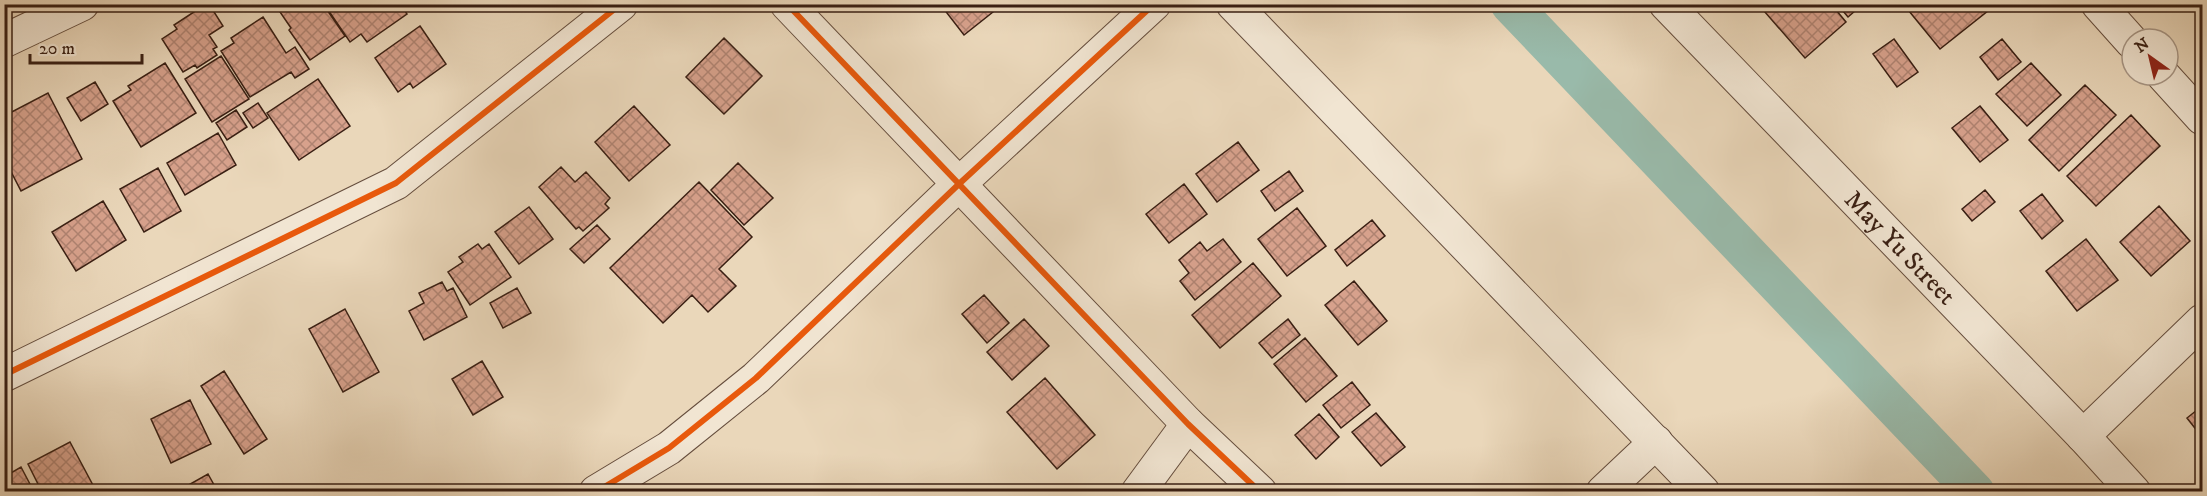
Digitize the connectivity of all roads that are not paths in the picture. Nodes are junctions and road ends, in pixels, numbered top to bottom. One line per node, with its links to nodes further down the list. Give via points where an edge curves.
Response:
1 (82, 4): 9 (street)
2 (621, 4): 14 (street, via 396,183)
3 (787, 4): 12 (street)
4 (1154, 4): 12 (street)
5 (1233, 4): 17 (street)
6 (1666, 4): 16 (street, May Yu Street)
7 (2098, 4): 8 (street)
8 (2120, 29)
9 (4, 41)
10 (2174, 87): 11 (street)
11 (2202, 118)
12 (959, 184): 15 (street); 18 (street, via 756,378 669,448)
13 (2202, 321): 16 (street)
14 (4, 375)
15 (1188, 424): 19 (street); 20 (street)
16 (2083, 436): 23 (street, May Yu Street)
17 (1656, 442): 21 (street); 22 (street)
18 (596, 492)
19 (1138, 492)
20 (1260, 492)
21 (1603, 492)
22 (1703, 492)
23 (2134, 492)

